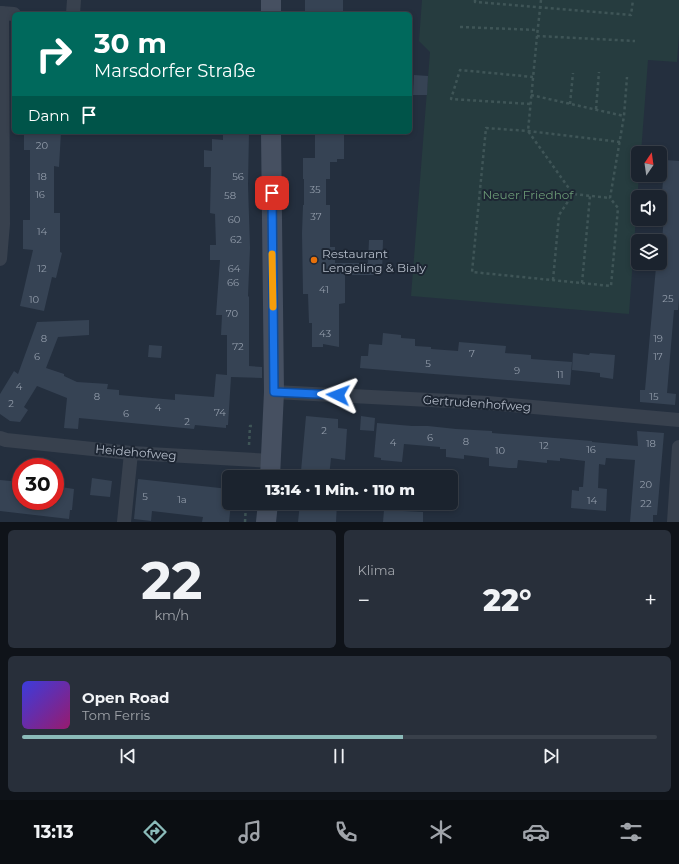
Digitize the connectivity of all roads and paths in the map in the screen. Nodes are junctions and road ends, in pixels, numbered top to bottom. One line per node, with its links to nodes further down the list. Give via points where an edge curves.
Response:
1 (74, 0): 7 (street)
2 (271, 0): 8 (street)
3 (475, 0): 6 (path)
4 (541, 0): 6 (path)
5 (633, 0): 6 (path, via 631,14)
6 (540, 8): 11 (path)
7 (73, 12)
8 (271, 12)
9 (5, 14): 29 (street, via 3,224)
10 (460, 28): 11 (path)
11 (538, 30): 12 (path)
12 (537, 36): 13 (path); 16 (path)
13 (635, 41)
14 (599, 72): 21 (path)
15 (573, 73): 20 (path)
16 (533, 77): 18 (path); 19 (path, via 460,70 451,99)
17 (627, 77): 22 (path)
18 (531, 95): 19 (path); 20 (path)
19 (530, 104): 23 (path)
20 (570, 104): 21 (path)
21 (596, 109): 22 (path)
22 (624, 116): 25 (path)
23 (528, 131): 25 (path); 26 (path); 30 (path, via 486,128 472,272)
24 (271, 134): 32 (street)
25 (620, 142): 28 (path)
26 (573, 194): 27 (path); 30 (path, via 559,216)
27 (590, 196): 28 (path); 31 (path)
28 (610, 198): 31 (path, via 618,208 611,286)
29 (0, 259)
30 (553, 280): 31 (path)
31 (582, 283)
32 (274, 392): 33 (street, Gertrudenhofweg, via 488,403); 37 (street)
33 (679, 420)
34 (0, 438): 36 (street, Heidehofweg)
35 (679, 447): 40 (street)
36 (131, 453): 37 (street, Heidehofweg); 41 (street)
37 (271, 469)
38 (245, 510): 42 (path)
39 (267, 510): 43 (street)
40 (674, 519)
41 (124, 522)
42 (244, 522)
43 (266, 522)

